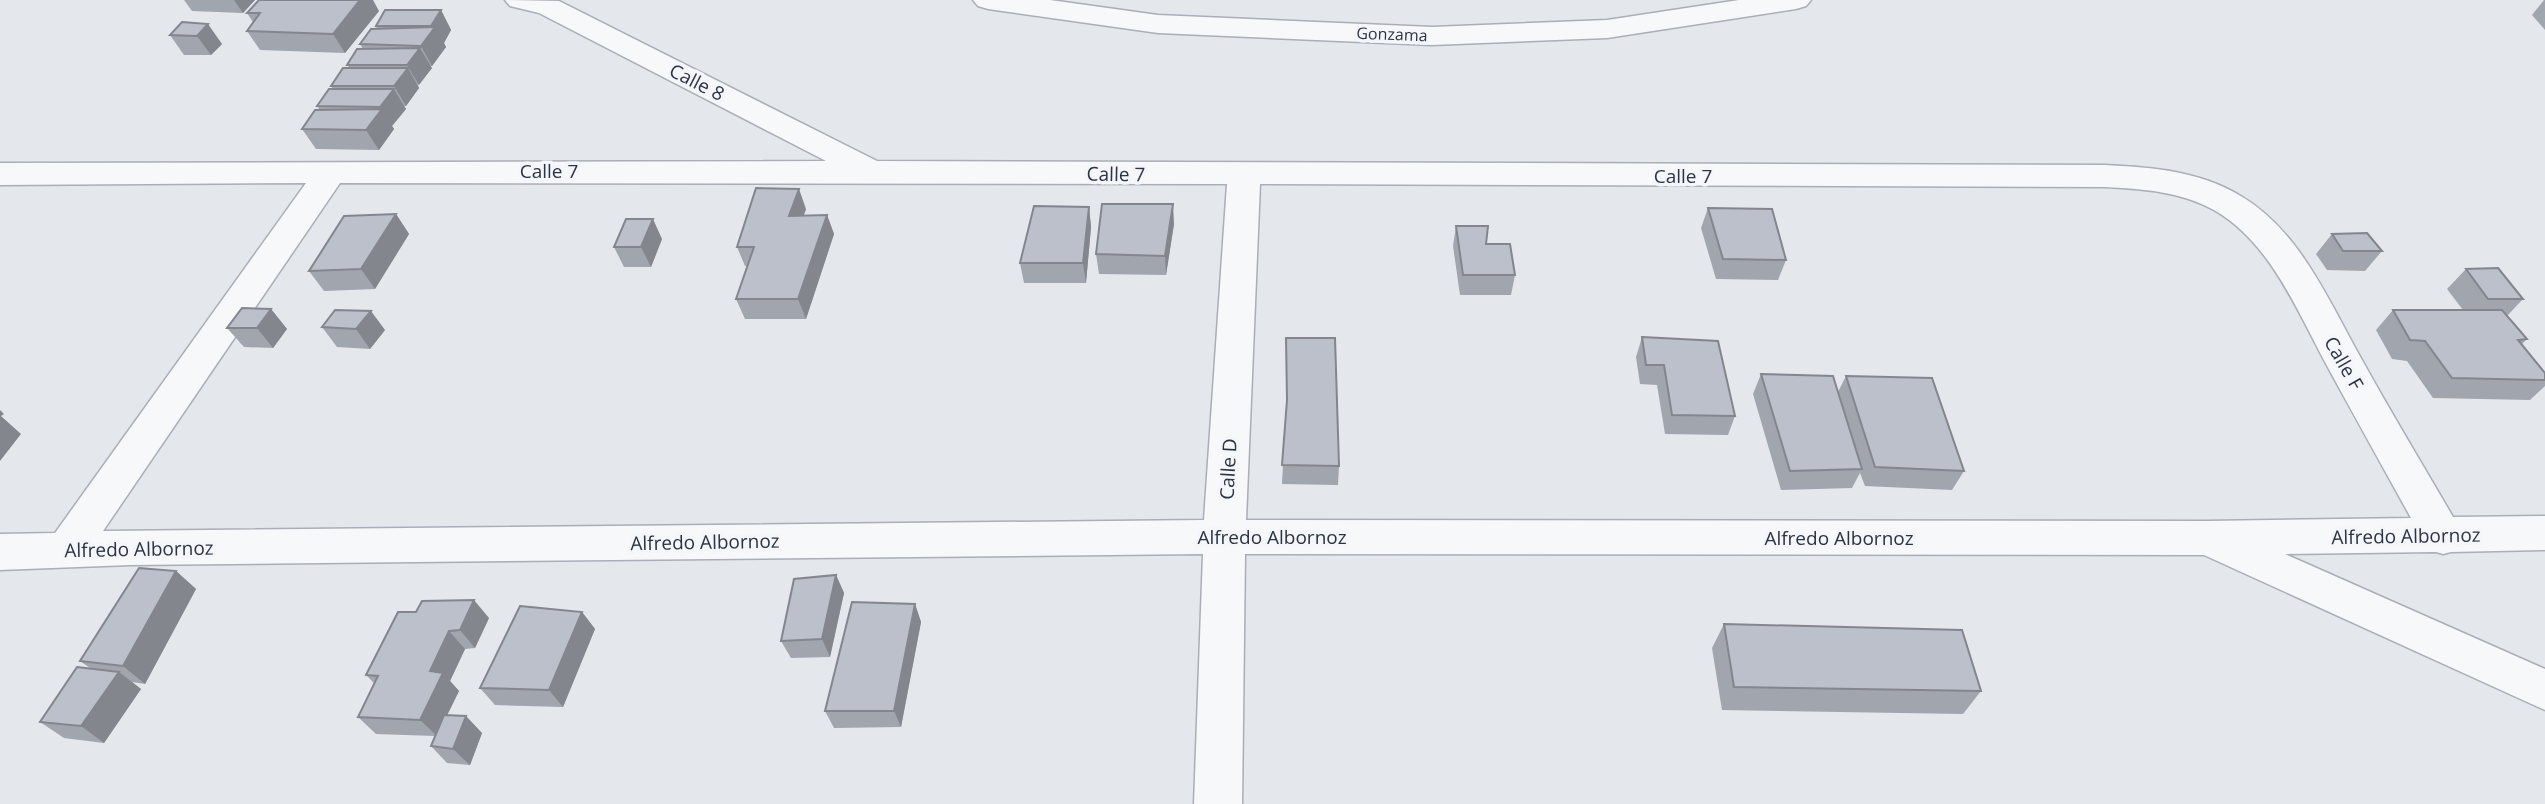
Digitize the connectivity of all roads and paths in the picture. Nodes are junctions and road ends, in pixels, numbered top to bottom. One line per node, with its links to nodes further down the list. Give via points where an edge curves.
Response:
1 (520, 0): 4 (street, Calle 8, via 549,7)
2 (988, 0): 3 (street, Gonzama, via 1158,24 1432,36 1607,29)
3 (1796, 0)
4 (871, 171): 5 (street, Calle 7); 7 (street, Calle 7)
5 (331, 172): 6 (street, Calle 7); 13 (street)
6 (0, 174)
7 (1244, 176): 8 (street, Calle 7, via 2105,176 2191,187); 10 (street, Calle D)
8 (2229, 203): 11 (street, Calle F, via 2258,225 2279,252)
9 (2545, 533): 11 (street, Alfredo Albornoz)
10 (1224, 537): 12 (street, Alfredo Albornoz); 13 (street, Alfredo Albornoz); 16 (street, Calle D)
11 (2443, 537): 12 (street, Alfredo Albornoz)
12 (2208, 538): 15 (street)
13 (66, 551): 14 (street, Alfredo Albornoz)
14 (0, 552)
15 (2545, 690)
16 (1217, 804)

